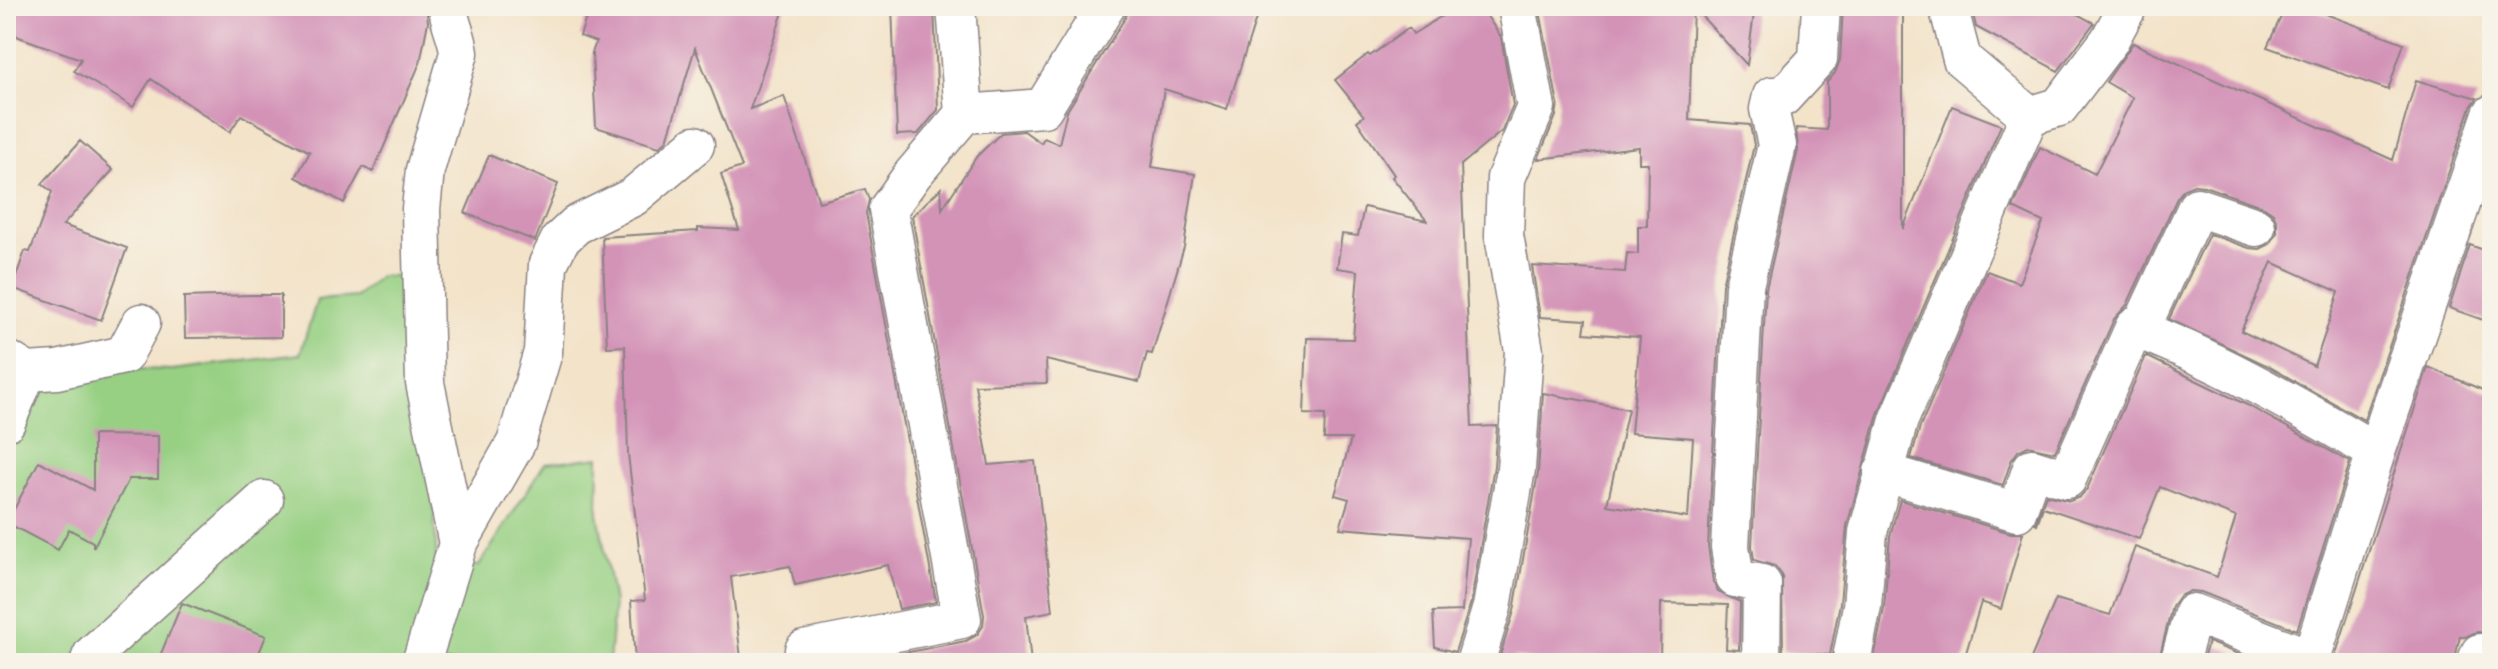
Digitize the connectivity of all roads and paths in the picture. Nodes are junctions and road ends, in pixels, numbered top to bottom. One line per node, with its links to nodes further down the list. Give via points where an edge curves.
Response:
1 (448, 6): 20 (street, via 459,53 425,170 421,209 425,383)
2 (956, 6): 8 (street)
3 (1106, 6): 8 (street, via 1043,108)
4 (1517, 6): 25 (street, via 1536,107 1506,178 1504,235 1524,351 1517,455 1492,607)
5 (1821, 6): 26 (street, via 1818,59 1783,97 1772,96 1769,109 1777,145 1744,286 1730,547 1735,578 1762,584)
6 (1948, 6): 10 (street, via 1962,59)
7 (2128, 6): 10 (street, via 2109,41 2059,107)
8 (964, 114): 24 (street, via 888,209 962,619 804,650)
9 (2492, 114): 17 (street)
10 (2029, 116): 18 (street, via 1899,420)
11 (695, 145): 20 (street, via 633,197 576,225 560,240 548,264 543,352 516,443)
12 (2256, 227): 14 (street, via 2197,207 2145,319)
13 (141, 323): 15 (street, via 124,355 57,370)
14 (2134, 328): 17 (street, via 2203,357); 18 (street, via 2067,479 2032,468 2017,512)
15 (17, 366): 16 (street)
16 (6, 422)
17 (2376, 452): 28 (street, via 2311,659 2193,613)
18 (1883, 472): 27 (street, via 1868,532)
19 (264, 500): 22 (street)
20 (458, 544): 23 (street)
21 (2492, 656): 29 (street, via 2480,653)
22 (89, 663)
23 (421, 663)
24 (809, 663)
25 (1475, 663)
26 (1761, 663)
27 (1851, 663)
28 (2179, 663)
29 (2476, 663)

